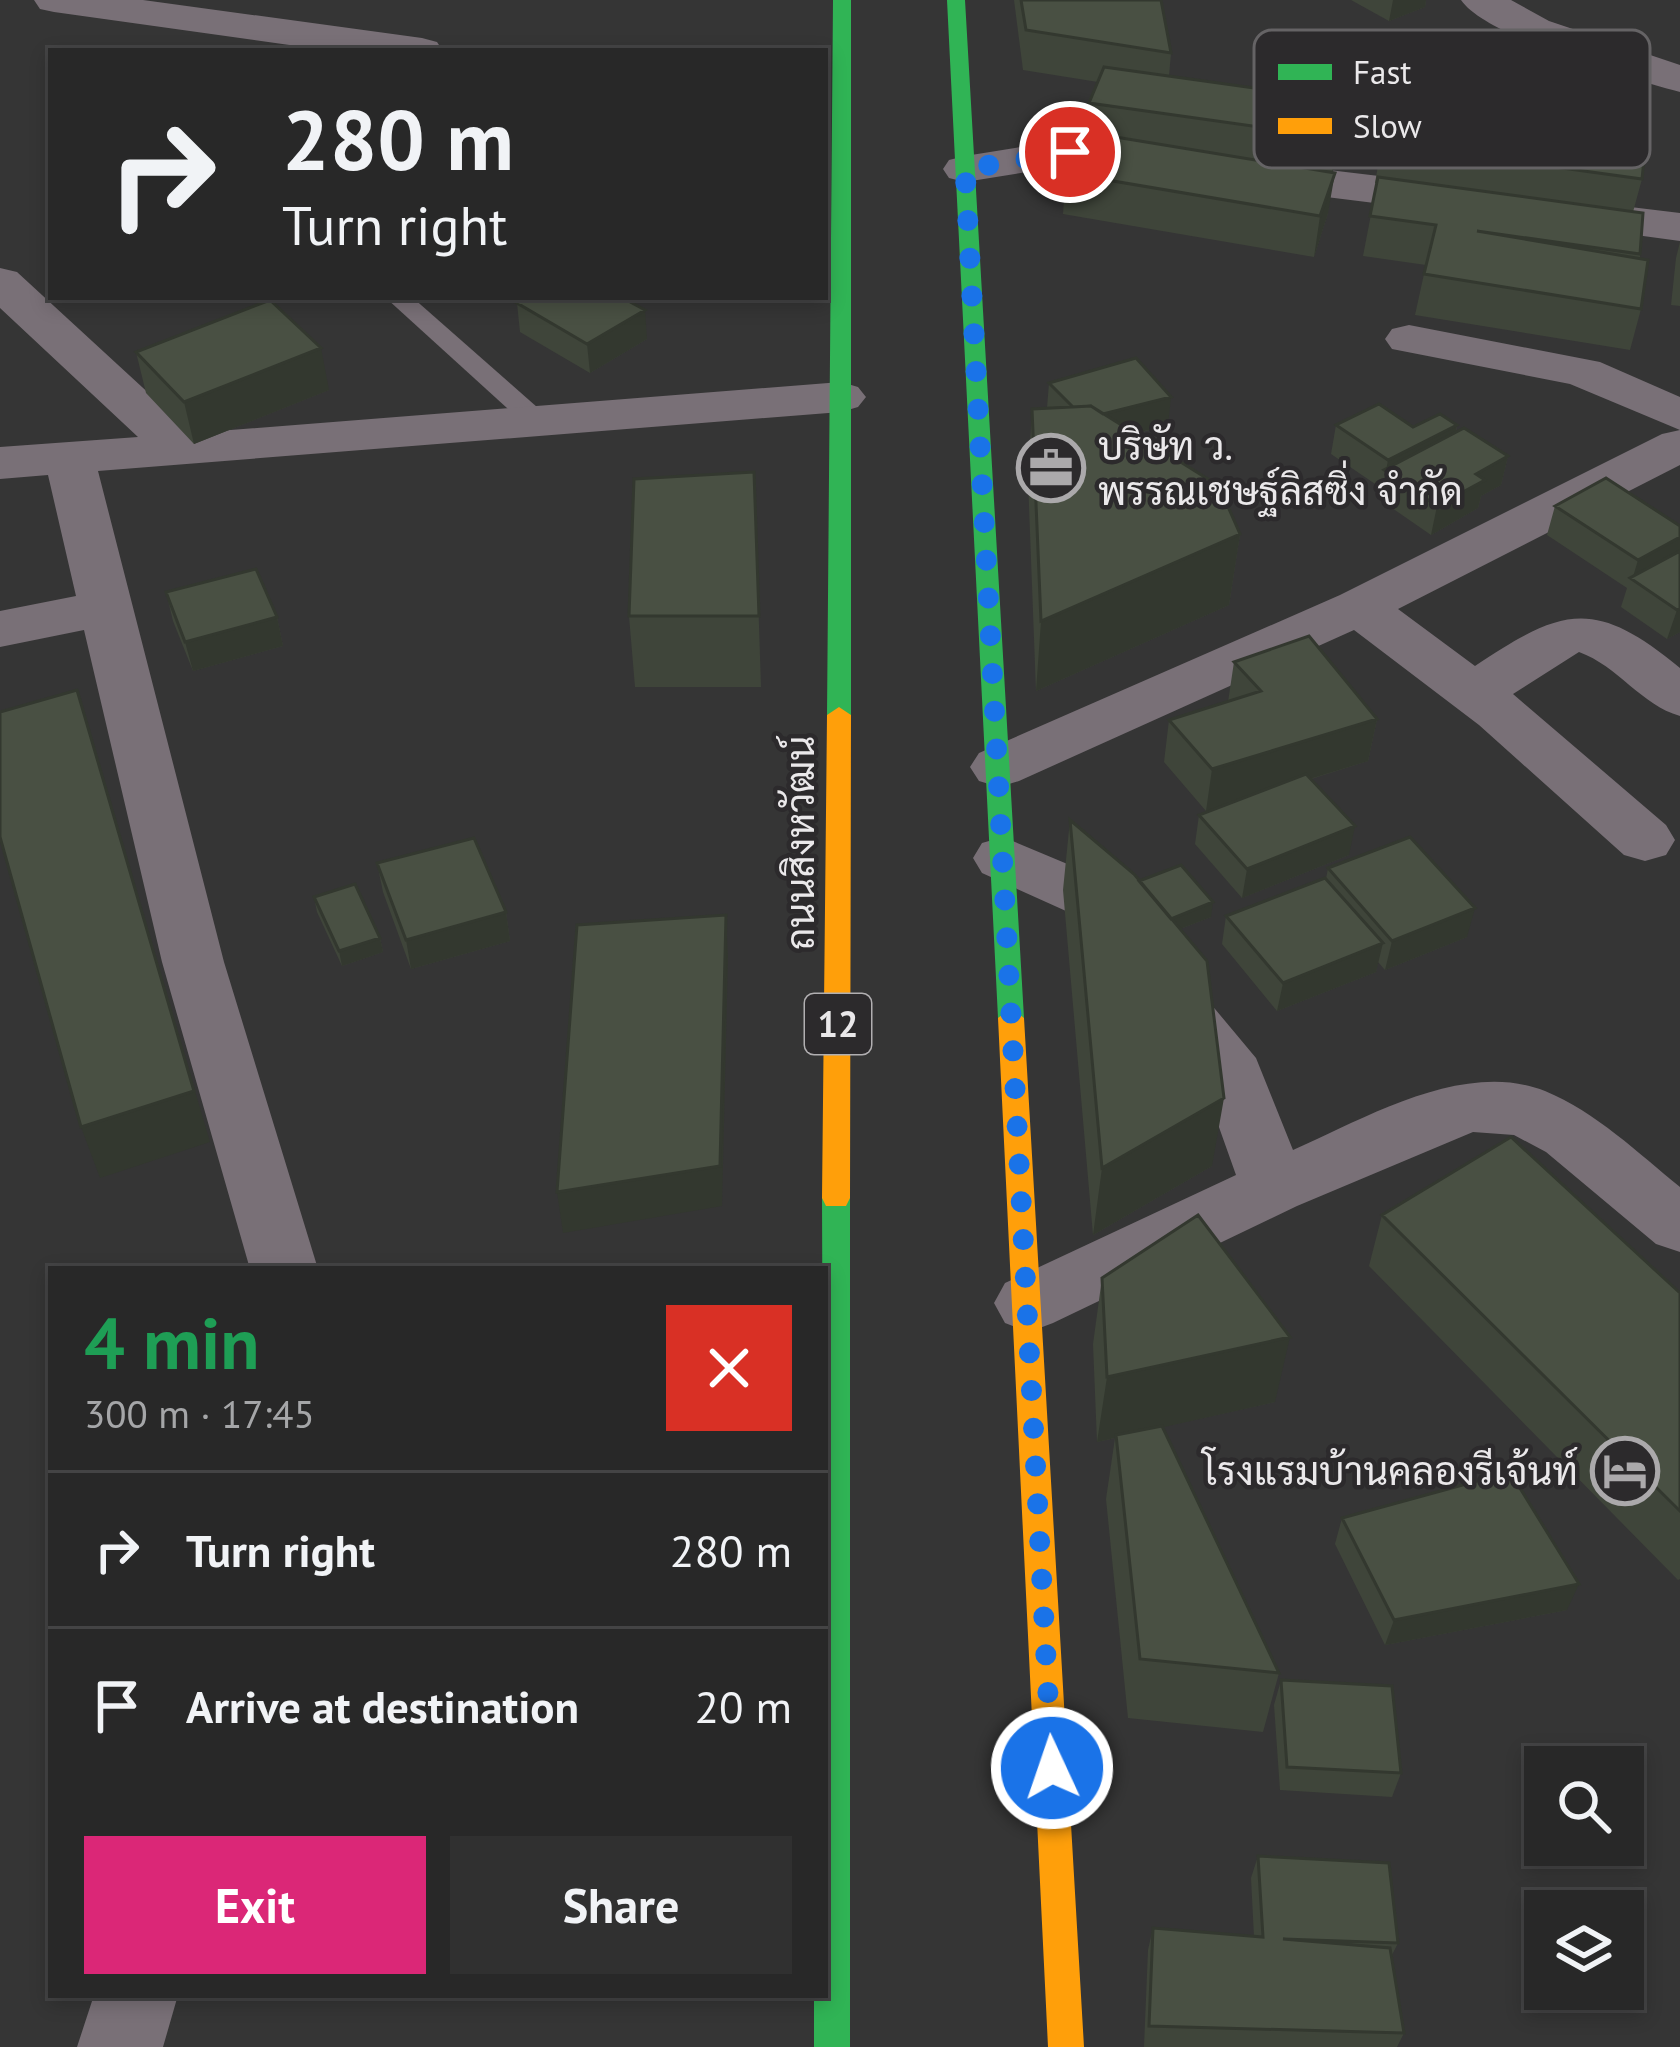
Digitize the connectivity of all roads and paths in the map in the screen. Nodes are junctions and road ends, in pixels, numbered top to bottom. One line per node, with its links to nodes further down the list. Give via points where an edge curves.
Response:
1 (54, 0): 6 (street)
2 (842, 0): 9 (main road, ถนนสิงหวัฒน์ / 12)
3 (956, 0): 10 (main road)
4 (1481, 0): 5 (street)
5 (1534, 30)
6 (400, 48)
7 (1650, 69): 8 (street)
8 (1680, 79)
9 (833, 108): 15 (main road, ถนนสิงหวัฒน์ / 12)
10 (965, 169): 11 (street, via 1070,152); 27 (main road)
11 (1680, 227)
12 (0, 281): 19 (street)
13 (400, 300): 17 (lane)
14 (1409, 339): 16 (street, via 1582,372)
15 (841, 397): 17 (street); 36 (main road, ถนนสิงหวัฒน์ / 12)
16 (1680, 415)
17 (537, 421): 19 (street)
18 (1680, 445): 23 (street)
19 (180, 449): 20 (street)
20 (69, 458): 21 (street); 22 (street)
21 (0, 463)
22 (106, 608): 24 (street); 32 (street, via 193,962)
23 (1359, 608): 25 (street); 27 (street)
24 (0, 629)
25 (1474, 694): 26 (street, via 1552,641 1583,630 1611,640); 28 (street)
26 (1680, 697)
27 (999, 767): 29 (main road)
28 (1645, 840)
29 (1004, 858): 30 (street, via 1087,896 1158,980 1233,1076); 33 (main road)
30 (1273, 1187): 31 (street, via 1471,1107 1525,1110 1569,1134); 33 (street)
31 (1680, 1225)
32 (283, 1266)
33 (1029, 1303): 37 (main road)
34 (135, 1998): 35 (street)
35 (120, 2047)
36 (832, 2047)
37 (1066, 2047)

